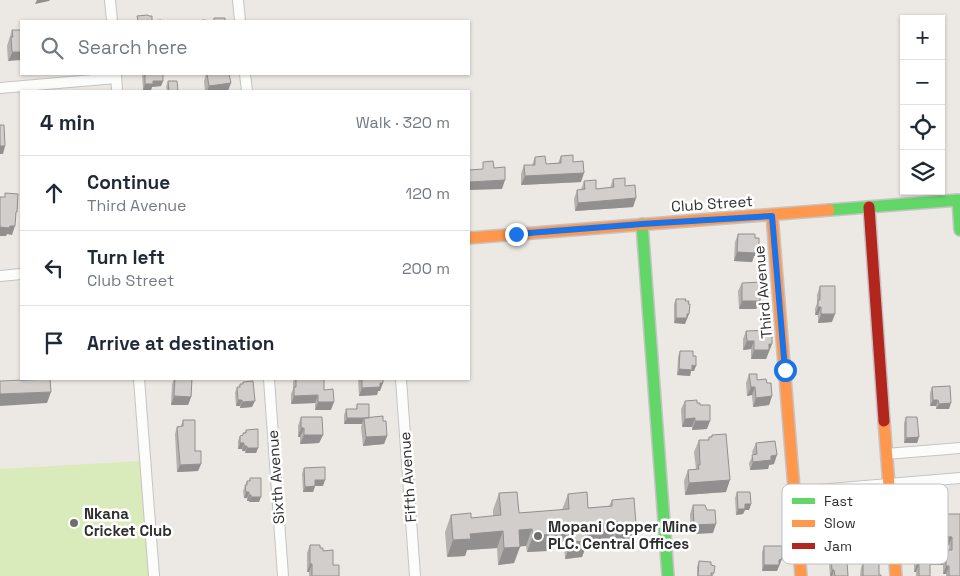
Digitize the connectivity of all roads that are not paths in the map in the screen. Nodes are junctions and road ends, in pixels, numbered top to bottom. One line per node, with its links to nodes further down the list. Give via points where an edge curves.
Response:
1 (110, 0): 3 (street)
2 (238, 0): 4 (street)
3 (112, 20)
4 (240, 20)
5 (245, 75): 9 (street)
6 (116, 76): 7 (street); 8 (street)
7 (0, 88)
8 (118, 90)
9 (247, 90)
10 (869, 206): 11 (street, Club Street); 13 (street, Club Street, via 958,200); 21 (street)
11 (772, 216): 12 (street, Club Street); 23 (street, Third Avenue)
12 (642, 224): 14 (street, Club Street); 28 (street)
13 (960, 230)
14 (470, 238)
15 (20, 274): 16 (street)
16 (0, 276)
17 (139, 380): 25 (street)
18 (269, 380): 26 (street, Sixth Avenue)
19 (401, 380): 27 (street, Fifth Avenue)
20 (960, 448): 21 (street)
21 (886, 454): 24 (street)
22 (960, 478): 24 (street)
23 (793, 484)
24 (888, 484)
25 (154, 576)
26 (283, 576)
27 (415, 576)
28 (668, 576)

